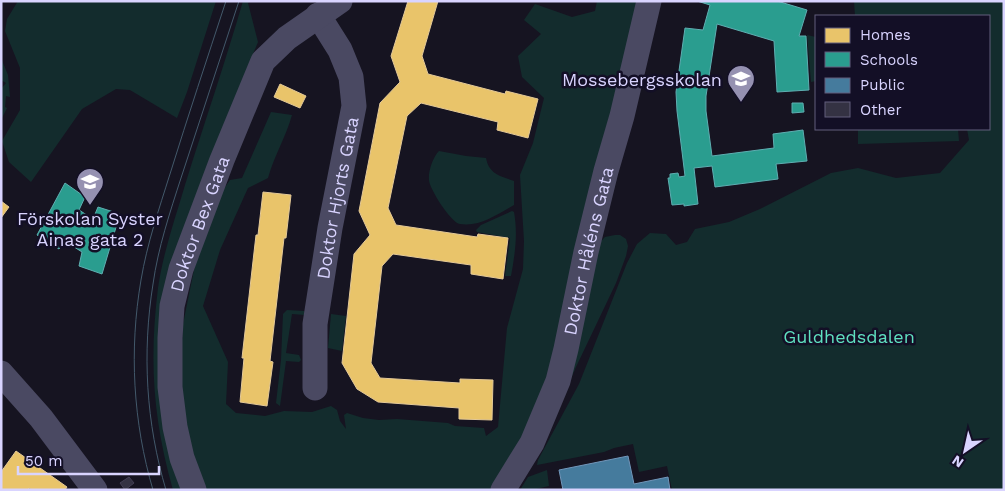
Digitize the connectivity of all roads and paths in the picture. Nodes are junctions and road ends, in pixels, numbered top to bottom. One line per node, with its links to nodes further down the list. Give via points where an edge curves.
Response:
1 (340, 1): 3 (street, Doktor Bex Gata)
2 (649, 1): 8 (street, Doktor Håléns Gata, via 586,252 558,381 532,443)
3 (318, 15): 5 (street, Doktor Hjorts Gata, via 340,50 351,77 354,106 315,324); 7 (street, Doktor Bex Gata, via 263,61 181,269 172,306 170,387 174,427)
4 (1, 373): 6 (street, via 41,418)
5 (316, 388)
6 (96, 490)
7 (194, 490)
8 (503, 490)

